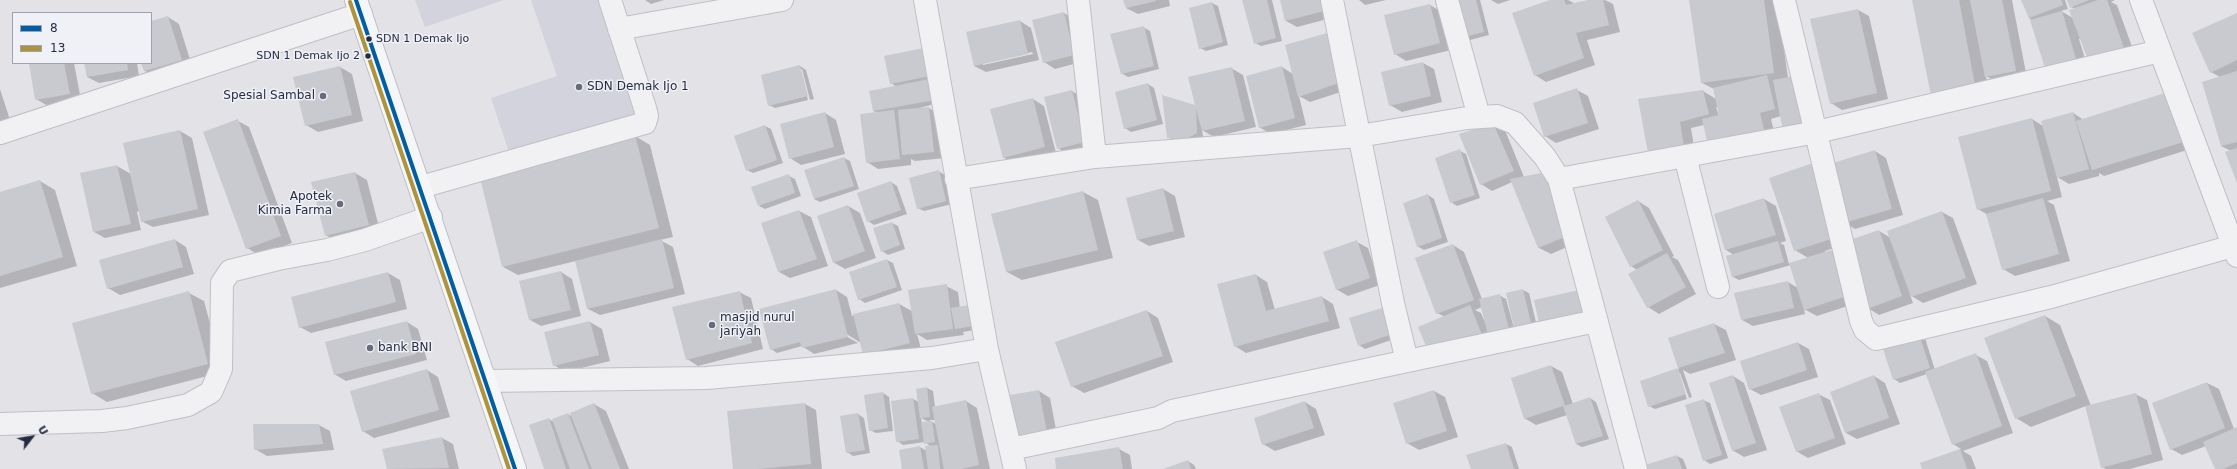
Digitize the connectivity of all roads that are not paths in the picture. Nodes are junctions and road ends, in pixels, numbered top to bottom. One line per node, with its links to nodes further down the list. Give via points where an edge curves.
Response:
1 (610, 0): 10 (street)
2 (782, 0): 10 (street)
3 (925, 0): 18 (street)
4 (1078, 0): 17 (street)
5 (1332, 0): 15 (street)
6 (1447, 0): 12 (street)
7 (1784, 0): 13 (street)
8 (2141, 0): 11 (street)
9 (358, 7): 14 (street); 20 (main road)
10 (619, 29): 20 (street, via 645,108 645,122)
11 (2160, 51): 13 (street); 22 (street)
12 (1478, 117): 15 (street); 19 (street, via 1497,116 1515,123 1546,157)
13 (1817, 132): 16 (street); 22 (street, via 1861,321 1871,336 1880,339)
14 (0, 133)
15 (1359, 136): 17 (street); 26 (street)
16 (1685, 156): 19 (street); 23 (street)
17 (1096, 157): 18 (street)
18 (956, 179): 25 (street)
19 (1559, 179): 24 (street)
20 (420, 187): 21 (main road)
21 (431, 217): 27 (main road); 28 (street, via 335,248 230,271 222,283 221,368 211,392 188,405 102,421)
22 (2235, 251)
23 (1718, 287)
24 (1596, 321): 26 (street); 31 (street)
25 (987, 349): 27 (street, via 932,358 708,378); 29 (street)
26 (1407, 361): 29 (street, via 1172,411 1158,418)
27 (486, 381): 30 (main road)
28 (0, 424)
29 (1013, 459)
30 (515, 469)
31 (1636, 469)

